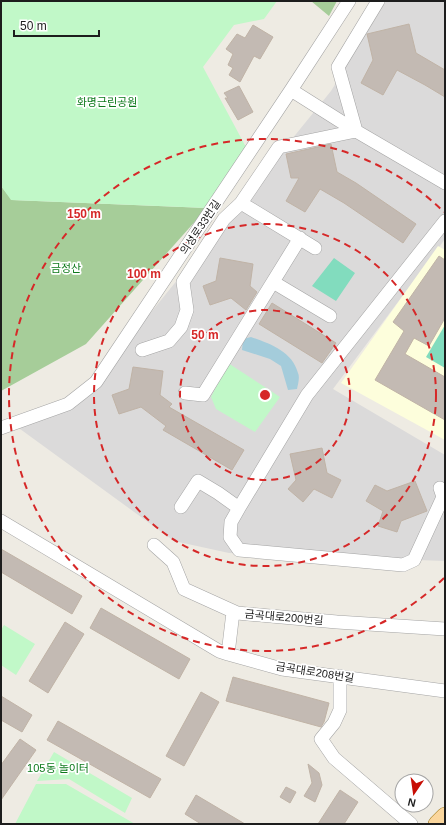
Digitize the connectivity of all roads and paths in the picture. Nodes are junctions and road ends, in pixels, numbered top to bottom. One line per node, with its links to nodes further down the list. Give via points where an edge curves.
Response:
1 (349, 1): 3 (street, 의성로33번길)
2 (378, 1): 4 (street, via 338,67)
3 (291, 90): 4 (street); 14 (street, 의성로33번길, via 96,382 68,404)
4 (356, 131): 5 (street); 6 (street, via 279,147)
5 (445, 183)
6 (241, 203): 8 (street); 12 (street, via 224,219 182,282 187,310 181,327 169,341)
7 (445, 221): 17 (street, via 307,395)
8 (300, 238): 9 (street); 10 (street)
9 (316, 248)
10 (272, 282): 11 (street); 13 (street, via 203,395)
11 (330, 316)
12 (142, 350)
13 (185, 393)
14 (1, 428)
15 (440, 488): 17 (street, via 443,497 414,560 403,565 239,550 230,537 232,522)
16 (181, 507): 17 (street, via 198,481)
17 (238, 508)
18 (1, 521): 22 (street, 금곡대로208번길)
19 (154, 545): 20 (street, 금곡대로200번길, via 173,562 184,589)
20 (233, 612): 21 (street, 금곡대로200번길); 22 (street)
21 (445, 629)
22 (228, 654): 23 (street, 금곡대로208번길, via 282,668)
23 (340, 676): 24 (street, 금곡대로208번길); 26 (street, via 340,710 321,739 334,758)
24 (445, 691)
25 (445, 816): 27 (main road)
26 (411, 824)
27 (437, 824)

